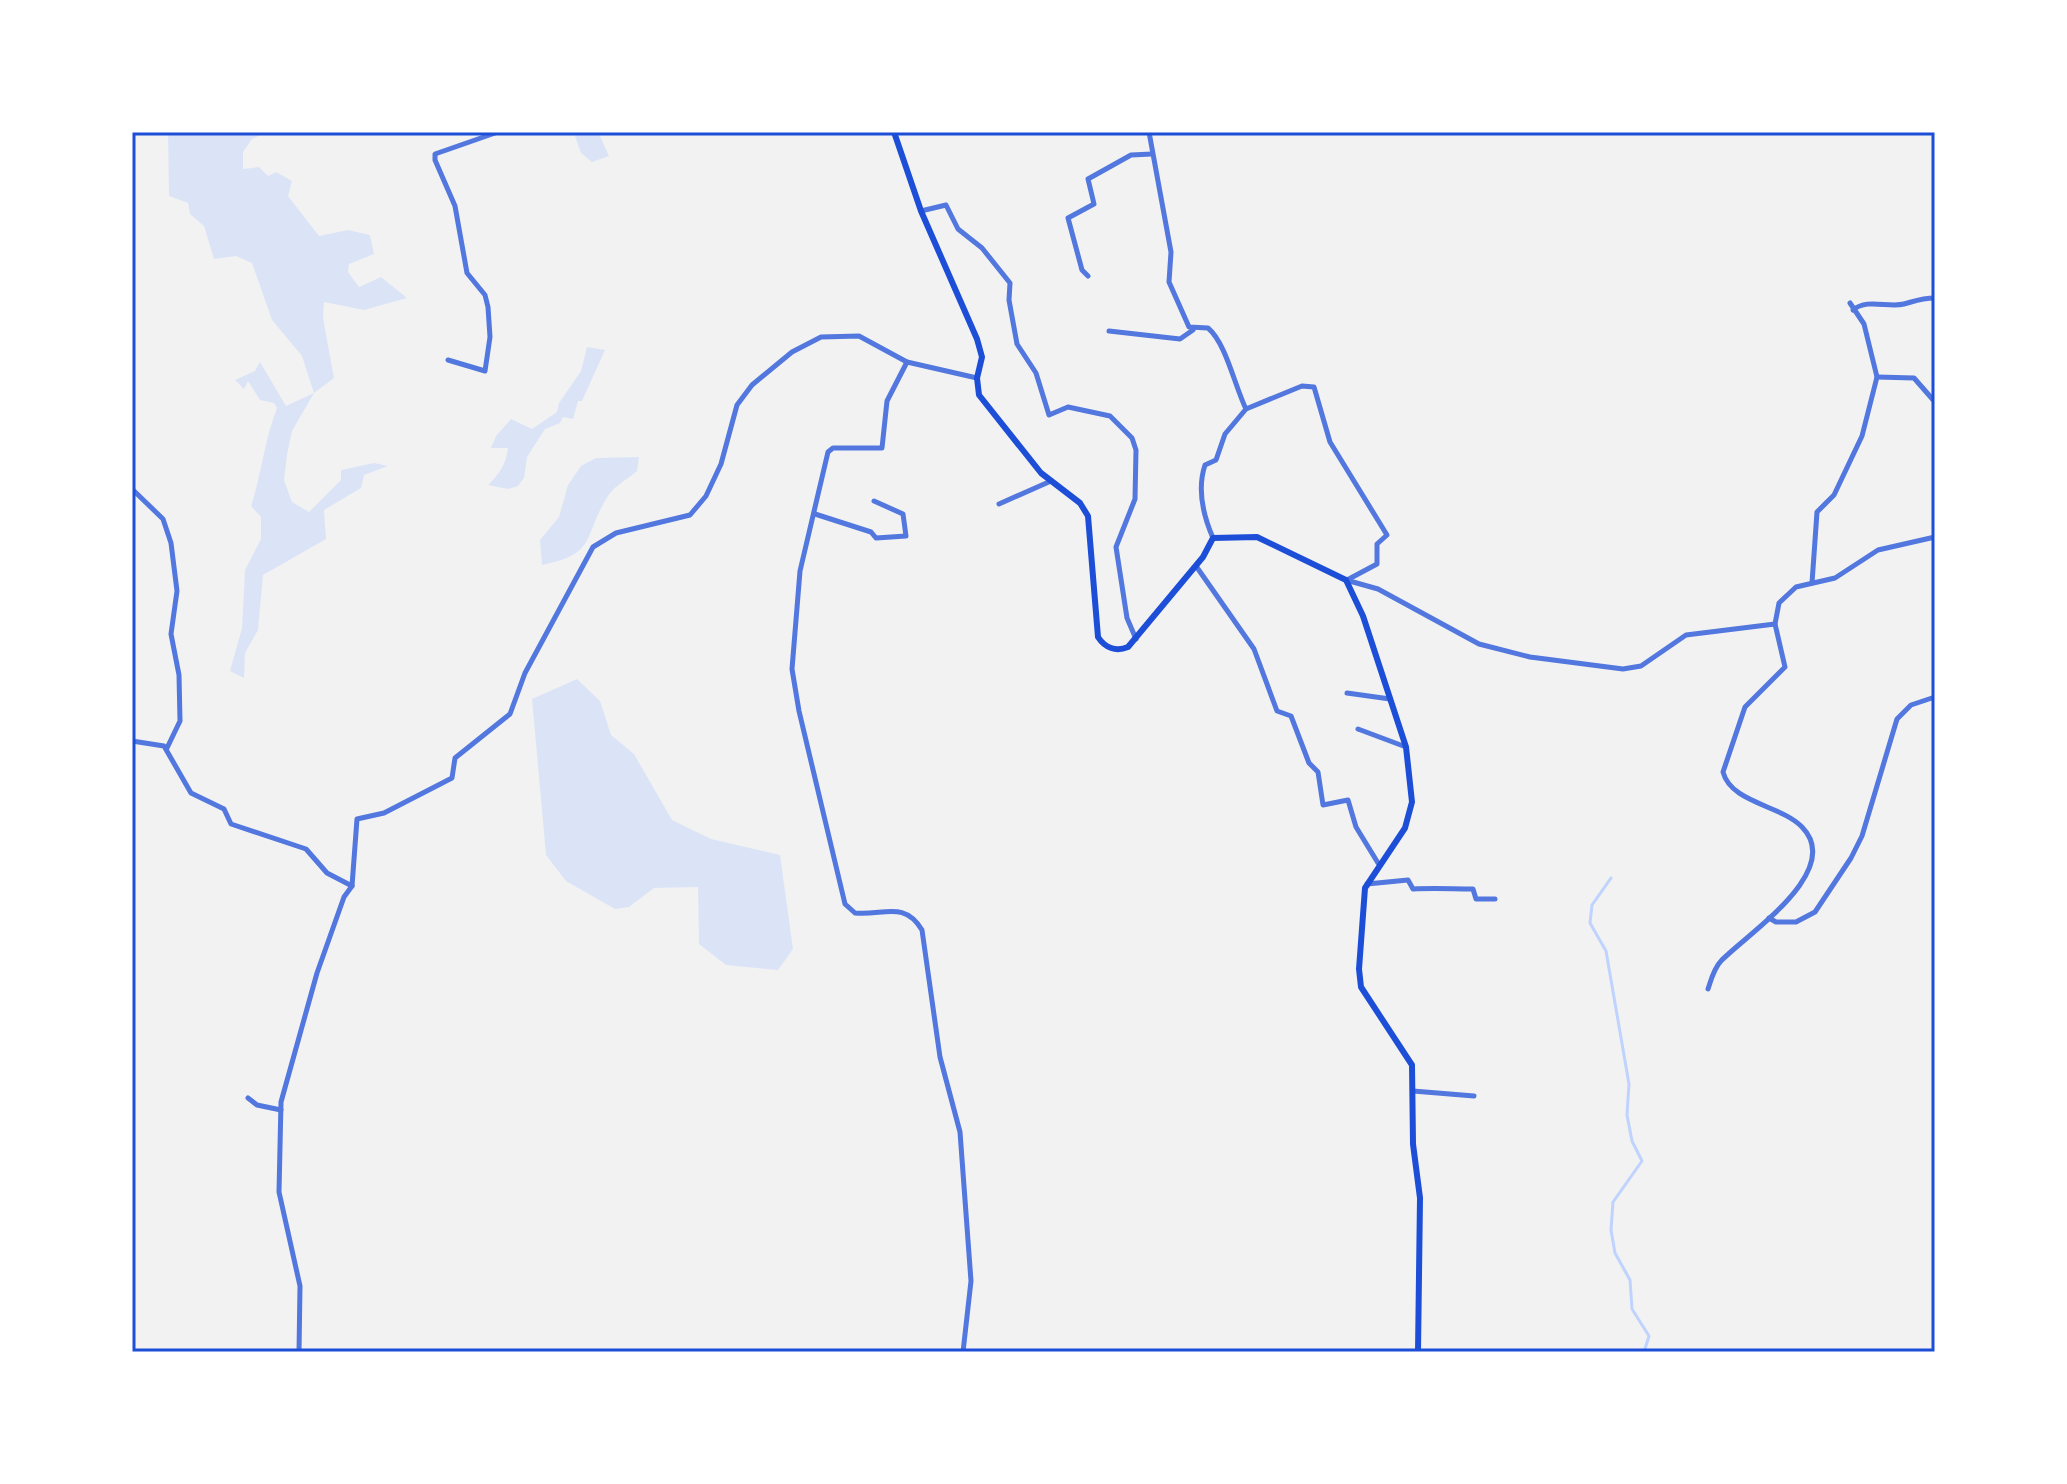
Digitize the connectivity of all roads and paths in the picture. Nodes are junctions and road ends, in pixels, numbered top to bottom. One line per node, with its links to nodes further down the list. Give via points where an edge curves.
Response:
1 (498, 132): 12 (street, via 435,154 455,206 467,273 485,295 491,323 485,371)
2 (894, 132): 5 (main road)
3 (1149, 132): 4 (street)
4 (1152, 154): 6 (street, via 1131,155 1088,179 1094,204 1068,218); 10 (street, via 1171,252 1169,282 1180,312)
5 (921, 211): 15 (main road, via 977,339 982,357); 29 (street, via 946,205 958,229 1007,278 1017,344 1036,373 1049,415 1068,407 1110,416 1132,438 1136,497 1116,547 1127,618)
6 (1088, 276)
7 (1935, 298): 9 (street)
8 (1850, 303): 9 (street)
9 (1853, 310): 14 (street, via 1864,324)
10 (1194, 330): 11 (street, via 1180,339); 17 (street, via 1208,328 1218,339)
11 (1109, 331)
12 (448, 360)
13 (907, 362): 15 (street); 22 (street, via 889,396 882,448 830,449); 39 (street, via 859,336 821,337 792,352 752,385 737,405 712,485 690,515 616,533 593,547 525,673 510,714 455,758 452,778 384,813 357,819)
14 (1877, 377): 16 (street, via 1914,378); 27 (street, via 1862,436 1834,495 1817,512)
15 (977, 378): 18 (main road, via 979,395)
16 (1935, 402)
17 (1246, 409): 24 (street, via 1225,434 1216,460 1202,473 1202,499); 26 (street, via 1302,386 1314,387 1330,442 1387,535 1377,544 1377,564)
18 (1051, 481): 21 (street); 29 (main road, via 1088,516 1098,637 1116,649)
19 (132, 489): 36 (street, via 163,519 171,543 177,591 171,634 180,721)
20 (874, 501): 22 (street, via 903,514 906,536 876,538)
21 (999, 504)
22 (815, 514): 48 (street, via 800,571 794,689 845,904 855,913 901,910 922,930 940,1057 960,1132 971,1281)
23 (1935, 537): 27 (street, via 1878,550 1835,578)
24 (1213, 538): 25 (main road); 26 (main road, via 1257,537)
25 (1196, 566): 29 (main road); 37 (street, via 1254,649 1277,711 1291,716 1309,763 1318,772 1323,805 1348,800 1356,827)
26 (1346, 580): 28 (street, via 1378,589 1490,648 1623,669 1647,663 1686,635); 32 (main road)
27 (1812, 583): 28 (street, via 1789,591 1777,608)
28 (1775, 624): 41 (street, via 1785,667 1745,707 1723,772 1731,786 1793,819 1810,839 1807,878)
29 (1136, 639)
30 (1347, 693): 32 (street)
31 (1935, 697): 41 (street, via 1911,705 1897,719 1862,836 1815,912 1796,922)
32 (1390, 699): 35 (main road)
33 (1358, 729): 35 (street)
34 (132, 741): 36 (street)
35 (1406, 747): 37 (main road, via 1412,782 1409,818)
36 (167, 748): 39 (street, via 191,793 224,809 231,824 306,849 336,881)
37 (1378, 863): 38 (main road)
38 (1366, 884): 40 (street, via 1408,880 1413,889 1473,889 1476,899); 43 (main road, via 1361,987 1409,1055)
39 (352, 886): 46 (street, via 317,973)
40 (1495, 899)
41 (1769, 918): 42 (street, via 1718,964)
42 (1708, 989)
43 (1413, 1091): 44 (street); 49 (main road, via 1420,1198)
44 (1474, 1096)
45 (248, 1098): 46 (street)
46 (281, 1110): 47 (street, via 279,1192 300,1286)
47 (299, 1352)
48 (963, 1352)
49 (1418, 1352)

